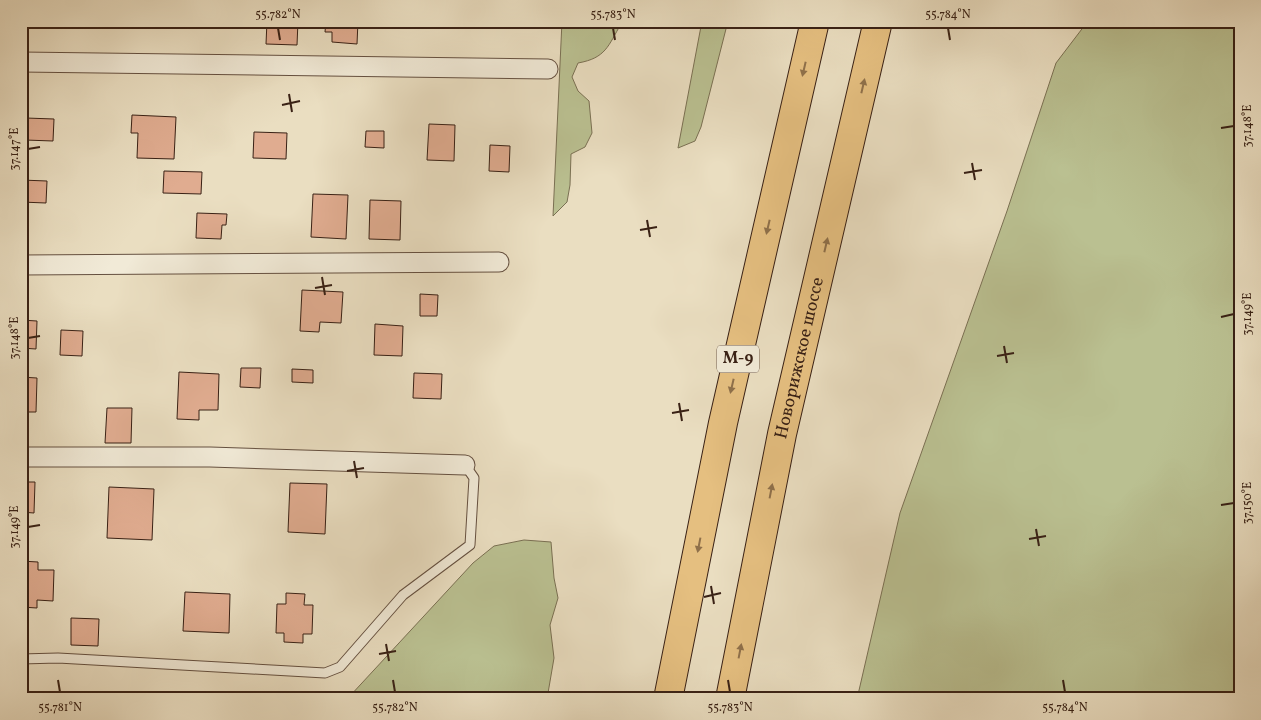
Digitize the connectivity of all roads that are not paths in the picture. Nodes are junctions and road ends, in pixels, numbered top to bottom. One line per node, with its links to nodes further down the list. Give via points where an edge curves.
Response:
1 (815, 21): 10 (highway, М-9, one-way to 10, via 723,423)
2 (878, 21): 11 (highway, Новорижское шоссе, one-way to 2, via 782,434)
3 (21, 62): 4 (street)
4 (548, 69)
5 (499, 262): 6 (street)
6 (21, 265)
7 (21, 457): 8 (street, via 210,457)
8 (465, 465): 9 (lane, via 474,478 470,546 403,594 340,667 325,673 58,658)
9 (21, 659)
10 (668, 699)
11 (730, 699)

